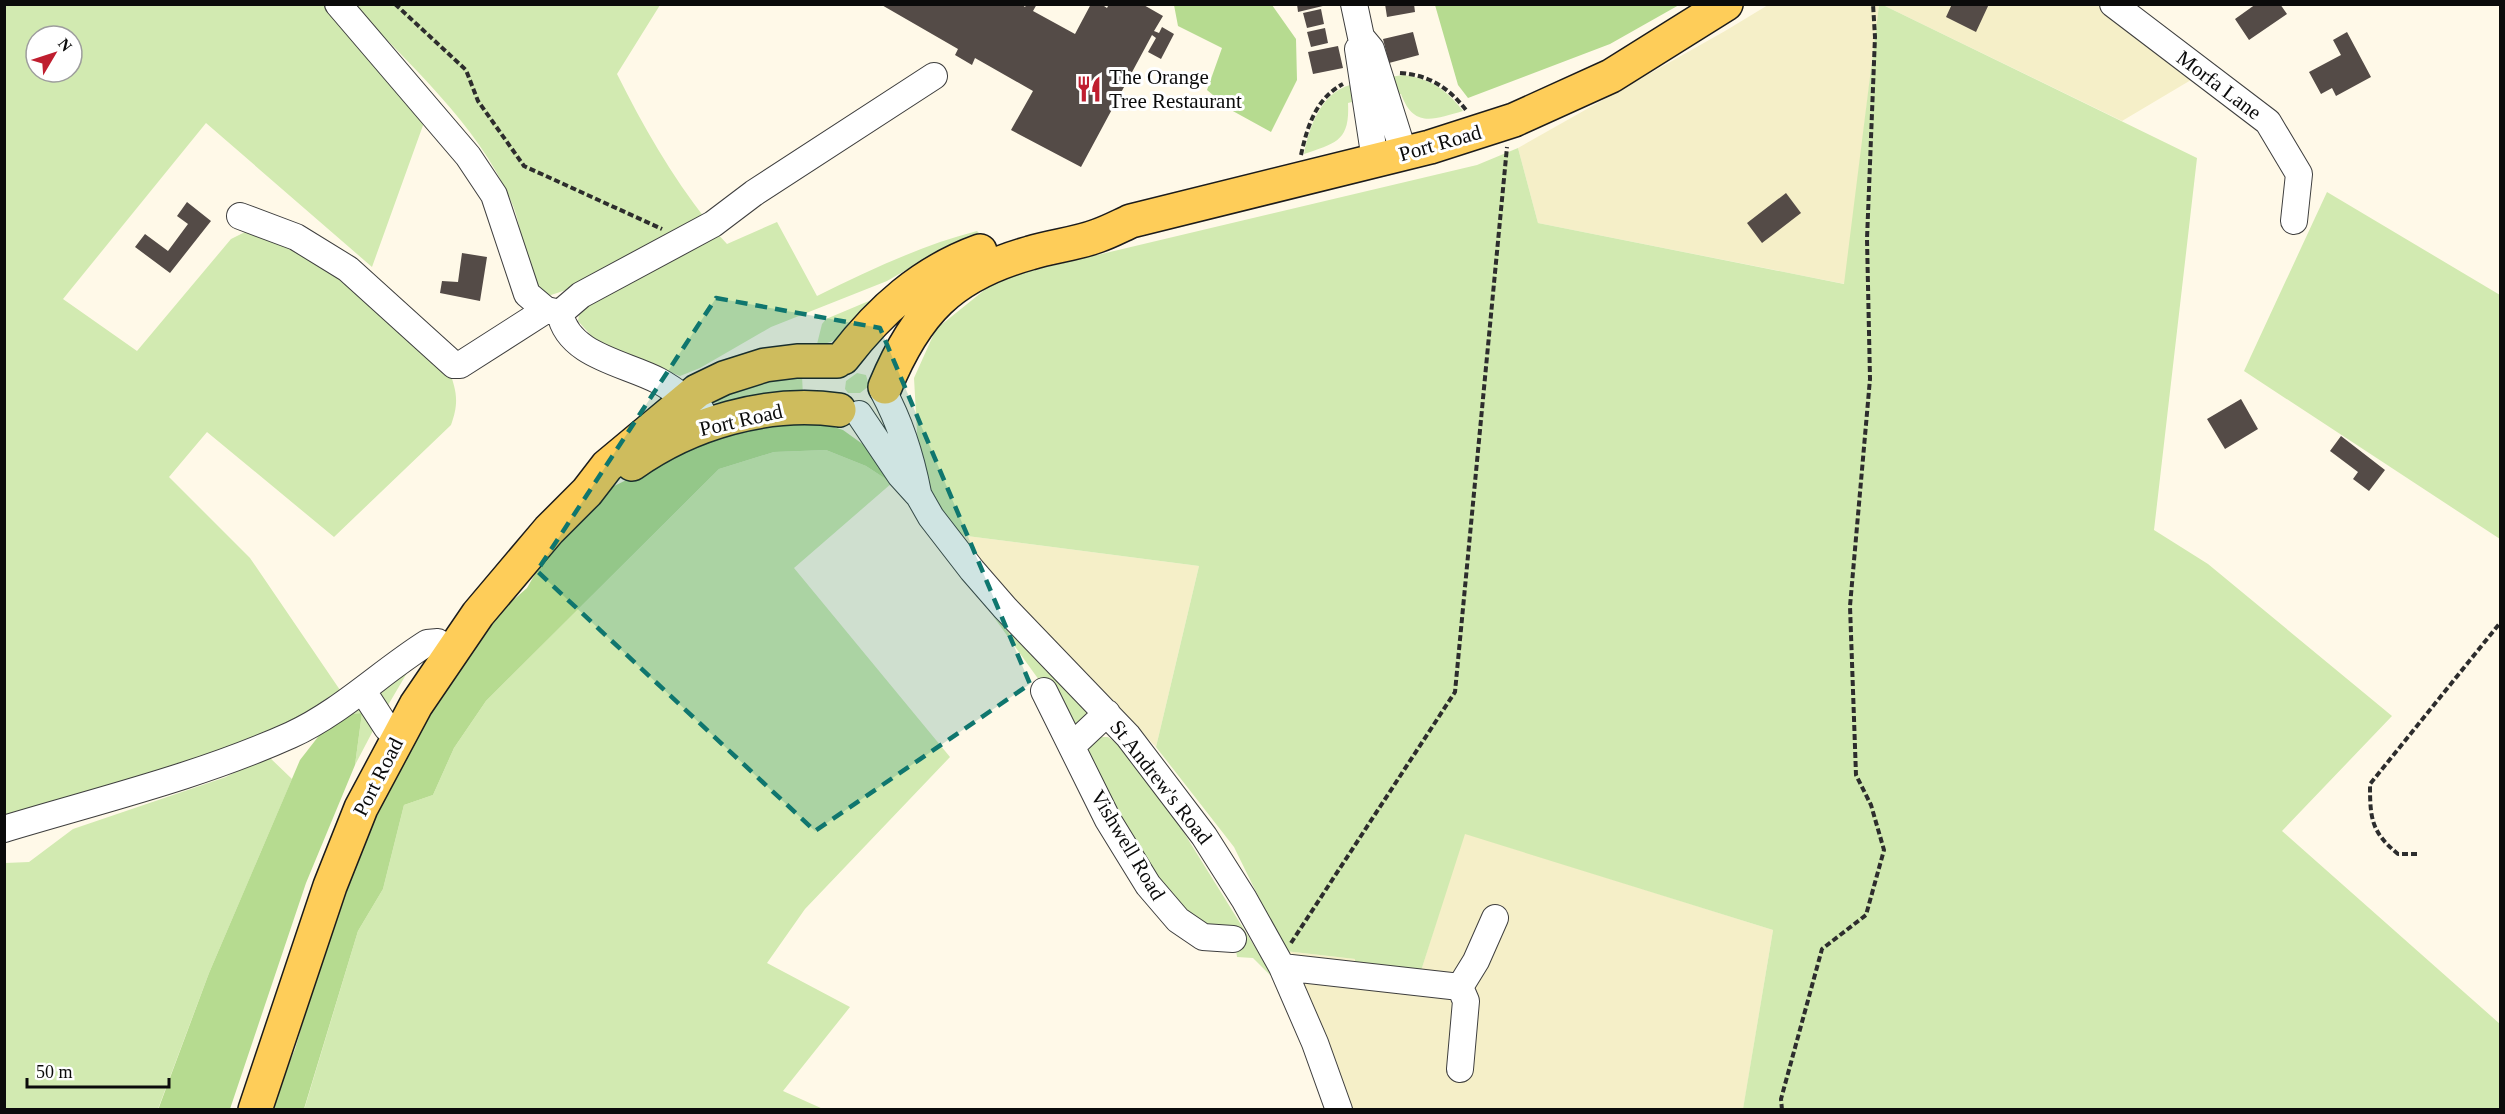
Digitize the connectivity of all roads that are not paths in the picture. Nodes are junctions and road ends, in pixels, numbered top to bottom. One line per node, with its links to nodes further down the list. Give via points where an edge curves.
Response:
1 (338, 4): 10 (street, via 475,165 494,195 527,294)
2 (1354, 4): 6 (street, via 1361,37 1356,52 1370,77)
3 (1726, 4): 6 (main road, Port Road, via 1611,76 1501,124)
4 (2113, 4): 9 (street, Morfa Lane, via 2268,122 2299,174)
5 (934, 76): 10 (street, via 713,224)
6 (1389, 157): 8 (main road, Port Road)
7 (240, 216): 10 (street, via 296,237 348,269 454,365)
8 (1131, 221): 11 (main road, Port Road, via 1094,221 990,248 948,265 909,288); 12 (main road, Port Road, via 1097,236 995,264 962,282 923,315 905,342)
9 (2294, 221)
10 (553, 312): 13 (street, via 584,348 660,381)
11 (840, 360): 12 (main road, via 849,355 870,359 883,376); 13 (main road, Port Road, via 781,362 747,369 697,391); 15 (main road, via 830,369 825,389 832,403)
12 (884, 389): 15 (main road, via 877,405 869,411); 17 (street, St Andrew's Road, via 913,465)
13 (687, 400): 14 (street, via 702,410 741,404); 16 (main road, Port Road, via 607,466)
14 (759, 412): 15 (main road, Port Road, via 804,407); 16 (main road, Port Road, via 688,432)
15 (849, 412): 17 (street, St Andrew's Road)
16 (587, 492): 18 (main road, Port Road, via 496,591)
17 (919, 496): 21 (street, St Andrew's Road, via 944,534 999,601)
18 (451, 652): 19 (street, via 438,642 427,643); 22 (main road, Port Road)
19 (363, 691): 22 (street, via 387,728); 24 (street, via 292,734 202,770)
20 (1044, 691): 23 (street, Vishwell Road)
21 (1107, 713): 23 (street); 27 (street, St Andrew's Road, via 1197,826)
22 (398, 735): 30 (main road, Port Road, via 339,860)
23 (1073, 745): 26 (street, Vishwell Road, via 1108,820 1148,885 1178,920 1203,937)
24 (4, 829)
25 (1495, 918): 28 (street)
26 (1233, 939)
27 (1278, 959): 28 (street); 31 (street, St Andrew's Road)
28 (1460, 987): 29 (street, via 1466,1001)
29 (1460, 1068)
30 (255, 1110)
31 (1339, 1110)

